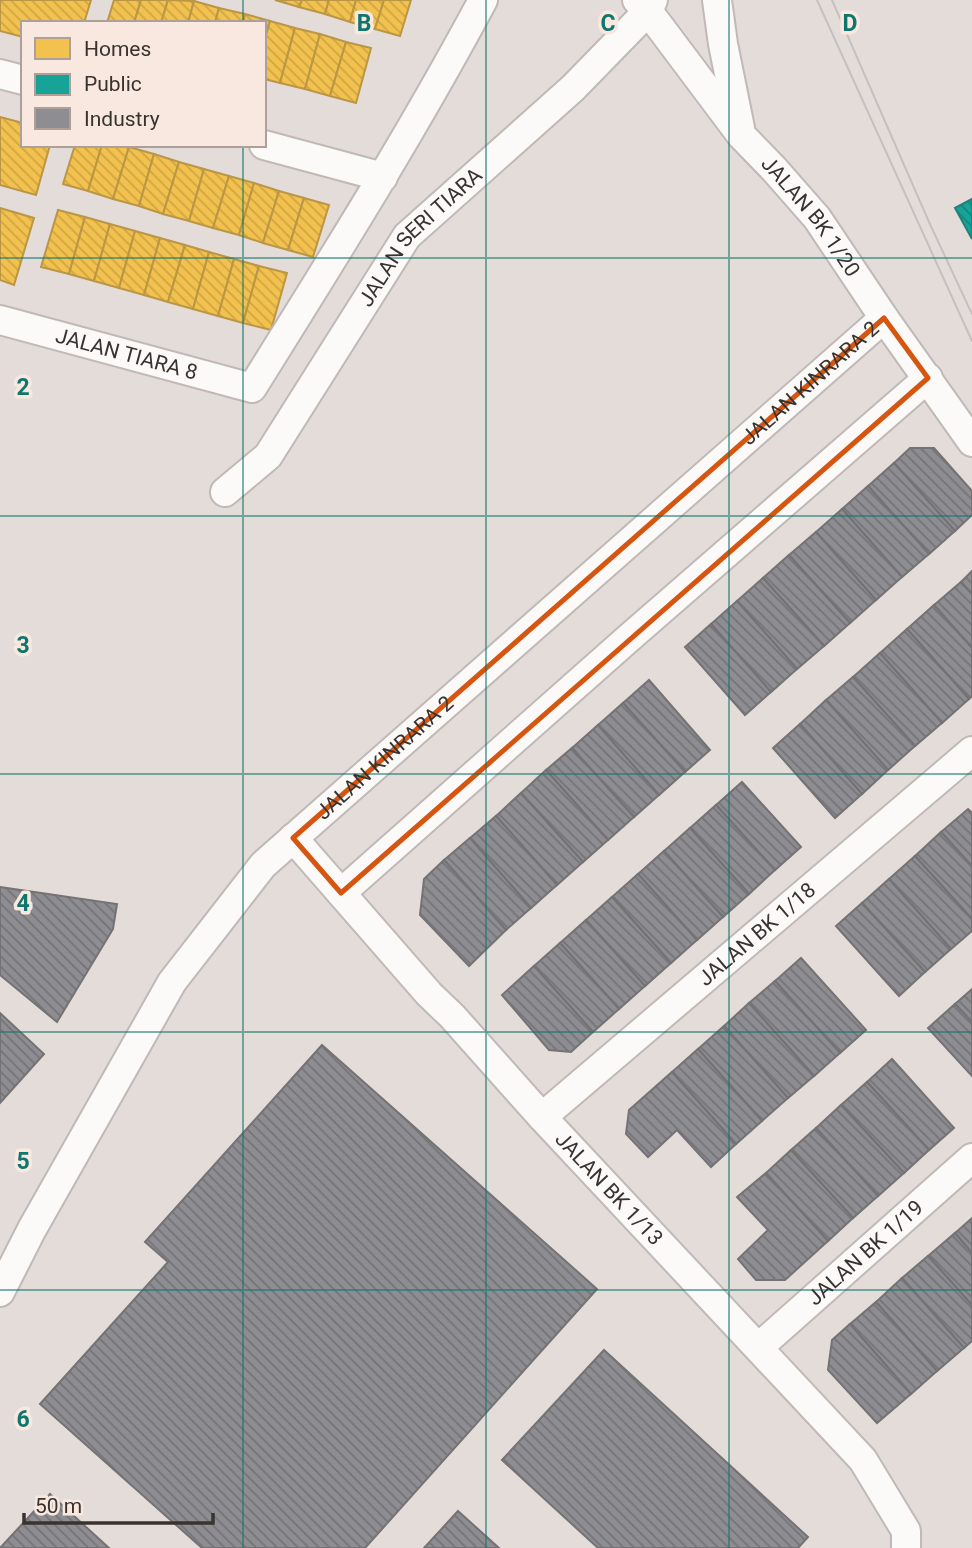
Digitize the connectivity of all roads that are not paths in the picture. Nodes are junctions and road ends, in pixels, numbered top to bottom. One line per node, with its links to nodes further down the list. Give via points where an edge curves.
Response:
1 (483, 0): 8 (street)
2 (717, 0): 6 (street)
3 (646, 4): 6 (street, JALAN BK 1/20); 13 (street, JALAN SERI TIARA, via 573,88 407,236 268,456)
4 (0, 74): 5 (street)
5 (21, 79)
6 (741, 135): 9 (street, JALAN BK 1/20, via 817,218)
7 (266, 146): 8 (street)
8 (383, 177): 10 (street, JALAN TIARA 8, via 252,388)
9 (884, 318): 11 (street, JALAN BK 1/20); 15 (street, JALAN KINRARA 2)
10 (0, 320)
11 (928, 379): 12 (street, JALAN BK 1/20); 16 (street)
12 (972, 442)
13 (225, 492)
14 (972, 751): 17 (street, JALAN BK 1/18)
15 (293, 838): 16 (street, JALAN BK 1/13); 19 (street, JALAN KINRARA 2, via 262,865 172,982)
16 (341, 893): 17 (street, JALAN BK 1/13)
17 (542, 1117): 20 (street, JALAN BK 1/13)
18 (972, 1158): 20 (street, JALAN BK 1/19)
19 (0, 1292)
20 (759, 1348): 21 (street, JALAN BK 1/13, via 863,1460 906,1531)
21 (906, 1548)

